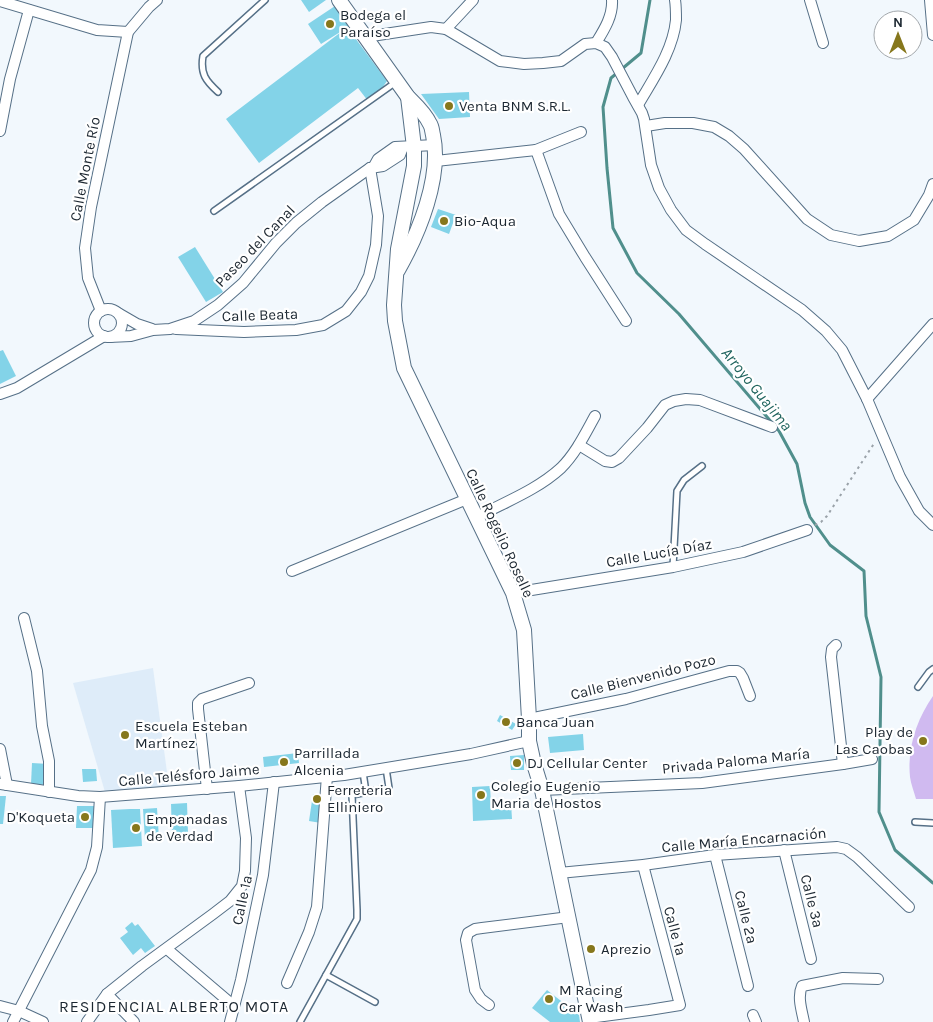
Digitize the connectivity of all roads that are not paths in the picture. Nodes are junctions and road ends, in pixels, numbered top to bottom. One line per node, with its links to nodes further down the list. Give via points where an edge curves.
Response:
1 (157, 0): 12 (street, Calle Monte Río)
2 (264, 0): 20 (lane, via 203,56 201,67 208,83)
3 (339, 0): 14 (street, Calle Rogelio Roselle)
4 (474, 0): 11 (street)
5 (612, 0): 16 (street, via 613,9)
6 (675, 0): 22 (street, via 676,20 671,39)
7 (810, 0): 15 (street)
8 (930, 0): 13 (street)
9 (0, 1): 10 (street)
10 (29, 10): 12 (street, via 97,30); 17 (street)
11 (446, 29): 14 (street, via 432,27); 16 (street, via 500,61 524,64 561,61 585,44)
12 (128, 32): 34 (street, Calle Monte Río, via 85,248 88,278)
13 (933, 35)
14 (365, 37): 18 (street, Calle Rogelio Roselle)
15 (823, 42)
16 (596, 43): 22 (street, via 605,47)
17 (10, 79): 19 (street); 24 (street)
18 (397, 81): 21 (street, Calle Rogelio Roselle); 32 (lane)
19 (0, 87)
20 (218, 92)
21 (408, 97): 26 (street, Calle Rogelio Roselle, via 430,124); 27 (street, Calle Rogelio Roselle)
22 (638, 105): 23 (street)
23 (646, 126): 31 (street, via 693,123 714,127 744,149 807,219 831,235 859,241 888,236 914,220); 42 (street, via 651,166 659,188 686,230 802,310 826,331 842,350)
24 (0, 131)
25 (581, 132): 28 (street)
26 (435, 146): 27 (street); 29 (street, Calle Rogelio Roselle)
27 (408, 147): 30 (street, Paseo del Canal, via 383,166); 33 (street, Calle Rogelio Roselle, via 414,166)
28 (536, 150): 29 (street); 36 (street, via 559,214)
29 (436, 161): 33 (street, Calle Rogelio Roselle, via 420,224)
30 (372, 168): 38 (street, Paseo del Canal, via 296,223 243,283 218,305 194,320); 38 (street, Calle Beata, via 378,216 376,245 369,276 346,311 323,325 296,330)
31 (933, 184)
32 (214, 211)
33 (396, 272): 47 (street, Calle Rogelio Roselle, via 395,321 404,368)
34 (101, 311): 35 (street, via 110,309); 40 (street, via 94,322 96,331)
35 (118, 313): 39 (street, Paseo del Canal); 40 (street, via 122,326 117,334)
36 (626, 321)
37 (933, 324): 42 (street)
38 (170, 329): 39 (street, Paseo del Canal)
39 (153, 330): 40 (street, Paseo del Canal, via 131,336)
40 (106, 337): 41 (street, Paseo del Canal, via 17,388)
41 (0, 394)
42 (868, 399): 49 (street, via 900,477 919,511)
43 (595, 416): 45 (street)
44 (772, 427): 45 (street, via 700,400 686,399 665,405 612,462)
45 (579, 446): 48 (street, via 561,468)
46 (702, 466): 51 (lane, via 684,480 677,491)
47 (467, 499): 48 (street, Calle Rogelio Roselle); 52 (street)
48 (477, 517): 53 (street, Calle Rogelio Roselle)
49 (933, 525)
50 (807, 530): 51 (street, Calle Lucía Díaz, via 743,552)
51 (673, 567): 53 (street, Calle Lucía Díaz)
52 (292, 571)
53 (513, 593): 60 (street, Calle Rogelio Roselle, via 524,630)
54 (24, 618): 73 (street, via 37,672 49,761)
55 (836, 645): 64 (street, via 831,657)
56 (933, 669): 58 (lane)
57 (249, 683): 71 (street, via 198,703)
58 (918, 686)
59 (750, 696): 60 (street, Calle Bienvenido Pozo, via 737,670 626,699)
60 (529, 719): 61 (street, Calle Rogelio Roselle)
61 (529, 741): 65 (street, Calle Telésforo Jaime); 72 (street, Calle Rogelio Roselle)
62 (0, 749): 69 (street)
63 (872, 759): 64 (street, Privada Paloma María)
64 (843, 764): 72 (street, Privada Paloma María, via 702,783)
65 (386, 768): 66 (street, Calle Telésforo Jaime); 74 (lane, via 388,788)
66 (363, 772): 67 (street, Calle Telésforo Jaime); 74 (lane)
67 (327, 776): 68 (street, Calle Telésforo Jaime); 90 (street, via 317,907)
68 (274, 782): 70 (street, Calle Telésforo Jaime); 83 (street, Calle 1a)
69 (4, 785): 73 (street, Calle Telésforo Jaime)
70 (239, 786): 71 (street, Calle Telésforo Jaime); 81 (street, via 246,838)
71 (207, 789): 75 (street, Calle Telésforo Jaime)
72 (542, 790): 82 (street, Calle Rogelio Roselle)
73 (49, 792): 75 (street, Calle Telésforo Jaime)
74 (366, 792): 88 (lane, via 352,794 357,919)
75 (100, 797): 97 (street, via 97,847 91,870)
76 (915, 822): 77 (lane)
77 (933, 823)
78 (784, 850): 79 (street, Calle María Encarnación); 84 (street, Calle María Encarnación, via 846,849); 87 (street, Calle 3a)
79 (715, 855): 80 (street, Calle María Encarnación); 91 (street, Calle 2a)
80 (643, 864): 82 (street, Calle María Encarnación); 98 (street, Calle 1a, via 680,1005)
81 (245, 871): 83 (street); 86 (street, via 242,886 230,901)
82 (559, 873): 85 (street, Calle Rogelio Roselle)
83 (263, 875): 96 (street, Calle 1a)
84 (909, 908)
85 (569, 917): 94 (street, via 482,928 468,933 466,940 475,990); 98 (street, Calle Rogelio Roselle)
86 (167, 949): 92 (street); 96 (street)
87 (811, 959)
88 (326, 975): 93 (lane); 104 (lane)
89 (878, 979): 105 (street, via 843,978 802,986 799,994)
90 (287, 984)
91 (748, 986)
92 (107, 994): 101 (street); 102 (street)
93 (375, 1002)
94 (490, 1005)
95 (0, 1006): 97 (street)
96 (234, 1006): 103 (street, Calle 1a)
97 (19, 1011): 99 (street); 100 (street)
98 (590, 1020)
99 (13, 1022)
100 (43, 1022)
101 (87, 1022)
102 (134, 1022)
103 (230, 1022)
104 (300, 1022)
105 (804, 1022)

